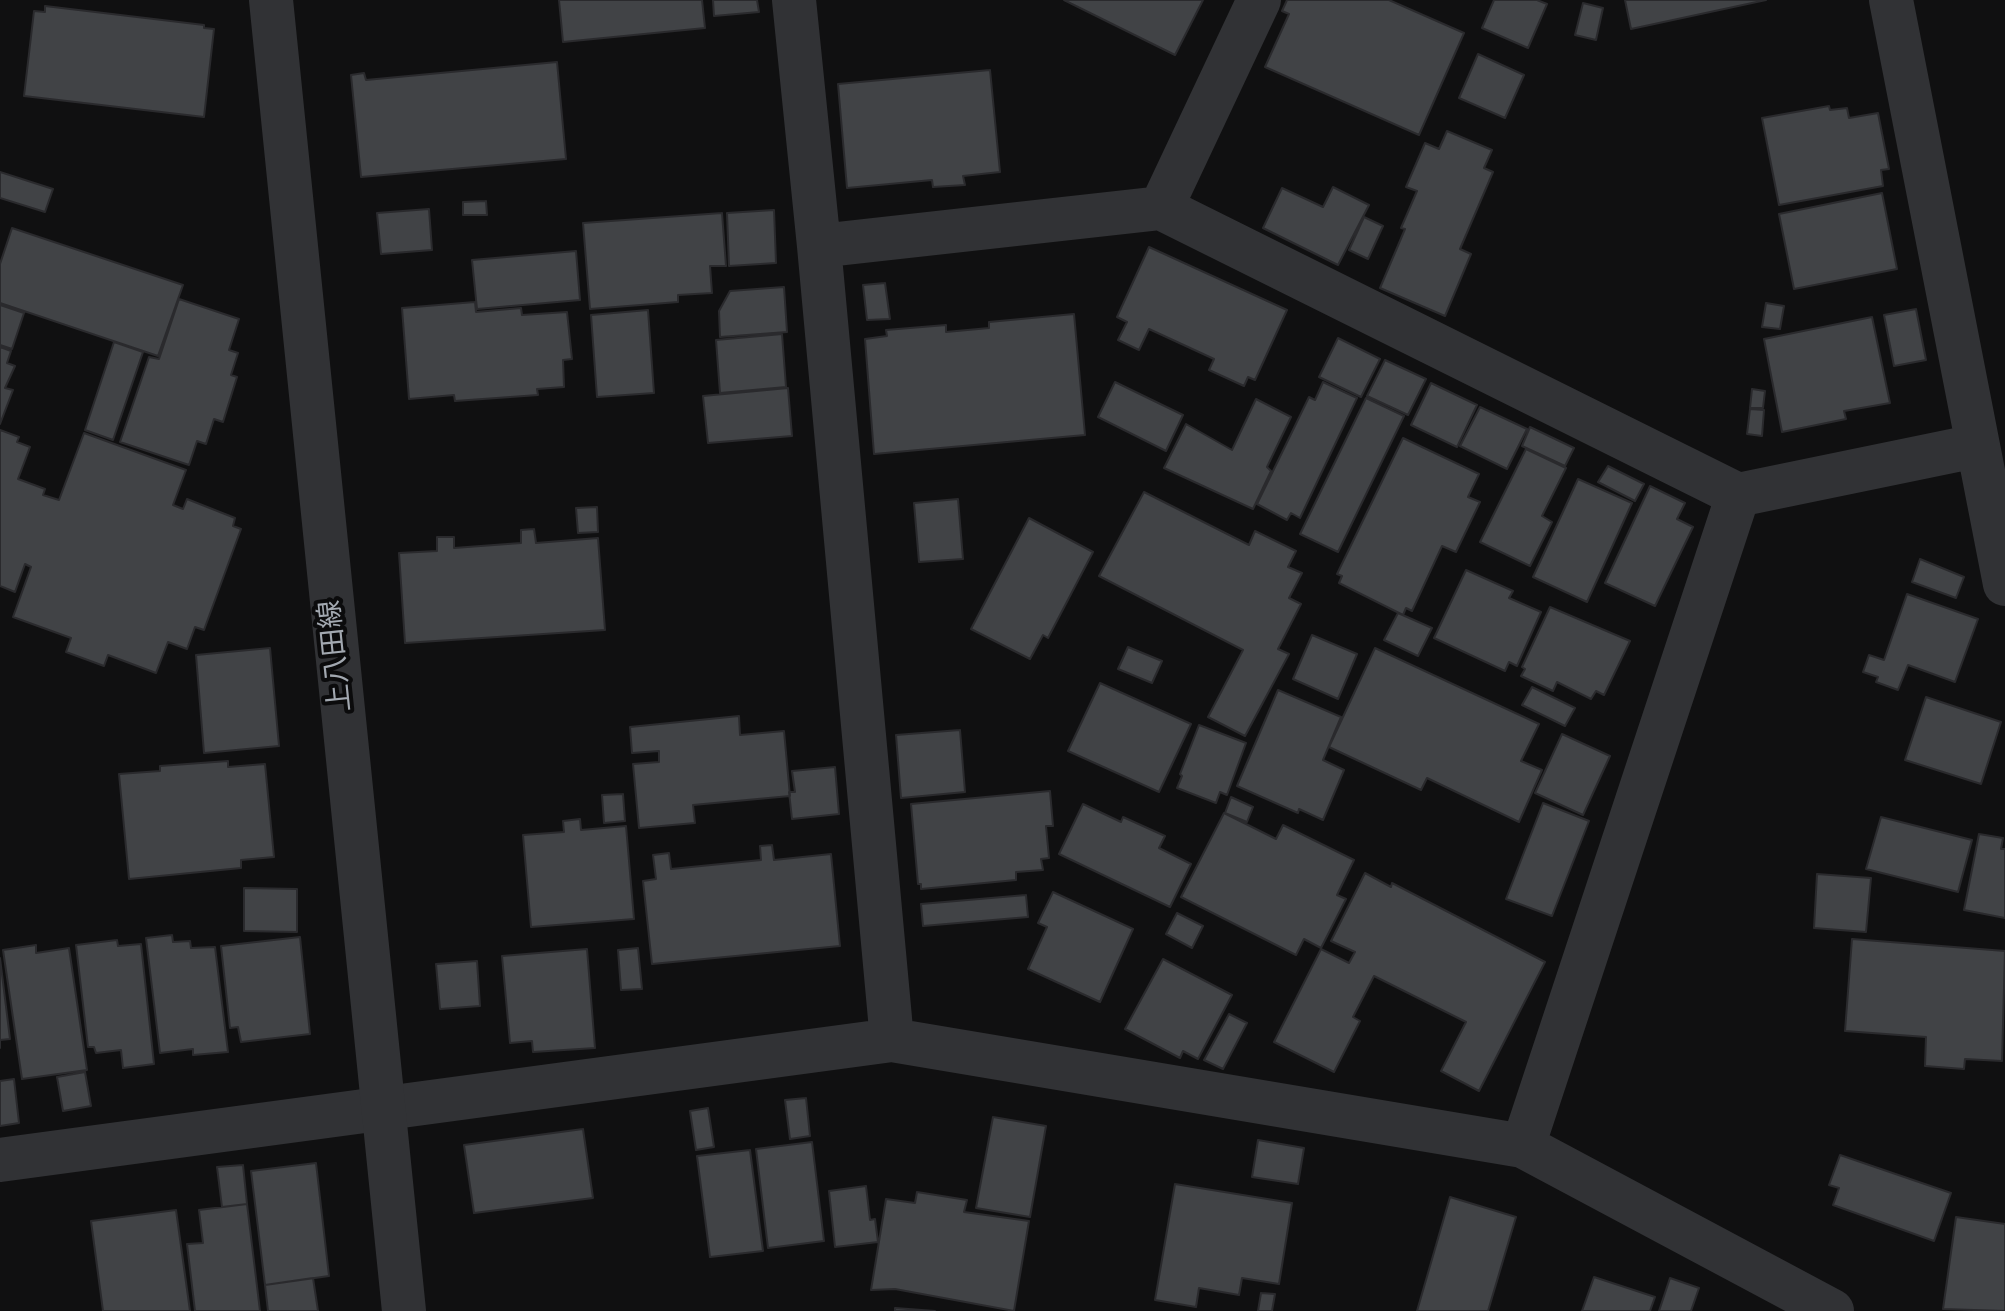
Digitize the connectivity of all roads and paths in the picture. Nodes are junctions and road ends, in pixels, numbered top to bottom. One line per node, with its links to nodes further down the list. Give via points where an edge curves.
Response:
1 (271, 0): 11 (street, 上八田線)
2 (794, 0): 6 (street)
3 (1259, 0): 5 (street)
4 (1891, 0): 7 (street)
5 (1161, 208): 6 (street); 8 (street)
6 (819, 246): 10 (street)
7 (1976, 446): 8 (street); 9 (street)
8 (1738, 495): 12 (street)
9 (2005, 584)
10 (892, 1040): 11 (street); 12 (street)
11 (382, 1111): 13 (street); 14 (street, 上八田線)
12 (1523, 1146): 15 (street)
13 (0, 1160)
14 (404, 1311)
15 (1832, 1311)

